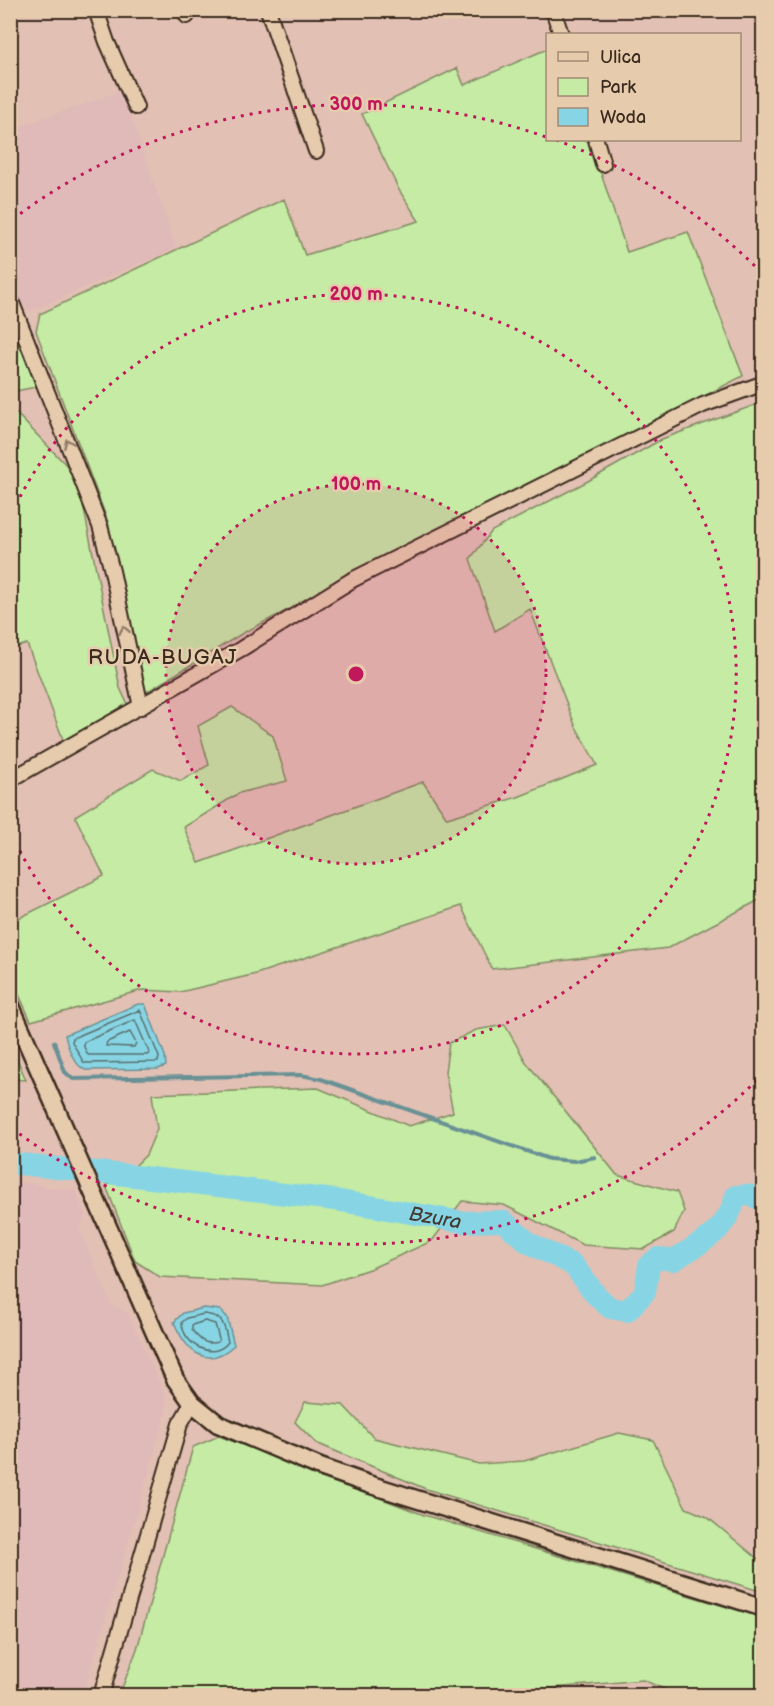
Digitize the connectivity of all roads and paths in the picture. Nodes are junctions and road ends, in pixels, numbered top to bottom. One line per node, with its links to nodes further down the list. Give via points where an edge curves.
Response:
1 (96, 10): 5 (street)
2 (268, 10): 7 (street)
3 (553, 10): 4 (street)
4 (561, 33)
5 (136, 107)
6 (596, 141): 8 (street)
7 (316, 151)
8 (603, 164)
9 (10, 298): 11 (street, one-way to 9, via 100,526)
10 (764, 383): 11 (street, via 703,405 352,580)
11 (141, 707): 12 (street)
12 (10, 780)
13 (10, 1004): 14 (street, via 175,1378)
14 (192, 1403): 15 (street, via 232,1431 330,1471); 16 (street, via 180,1424)
15 (764, 1608)
16 (101, 1695)

